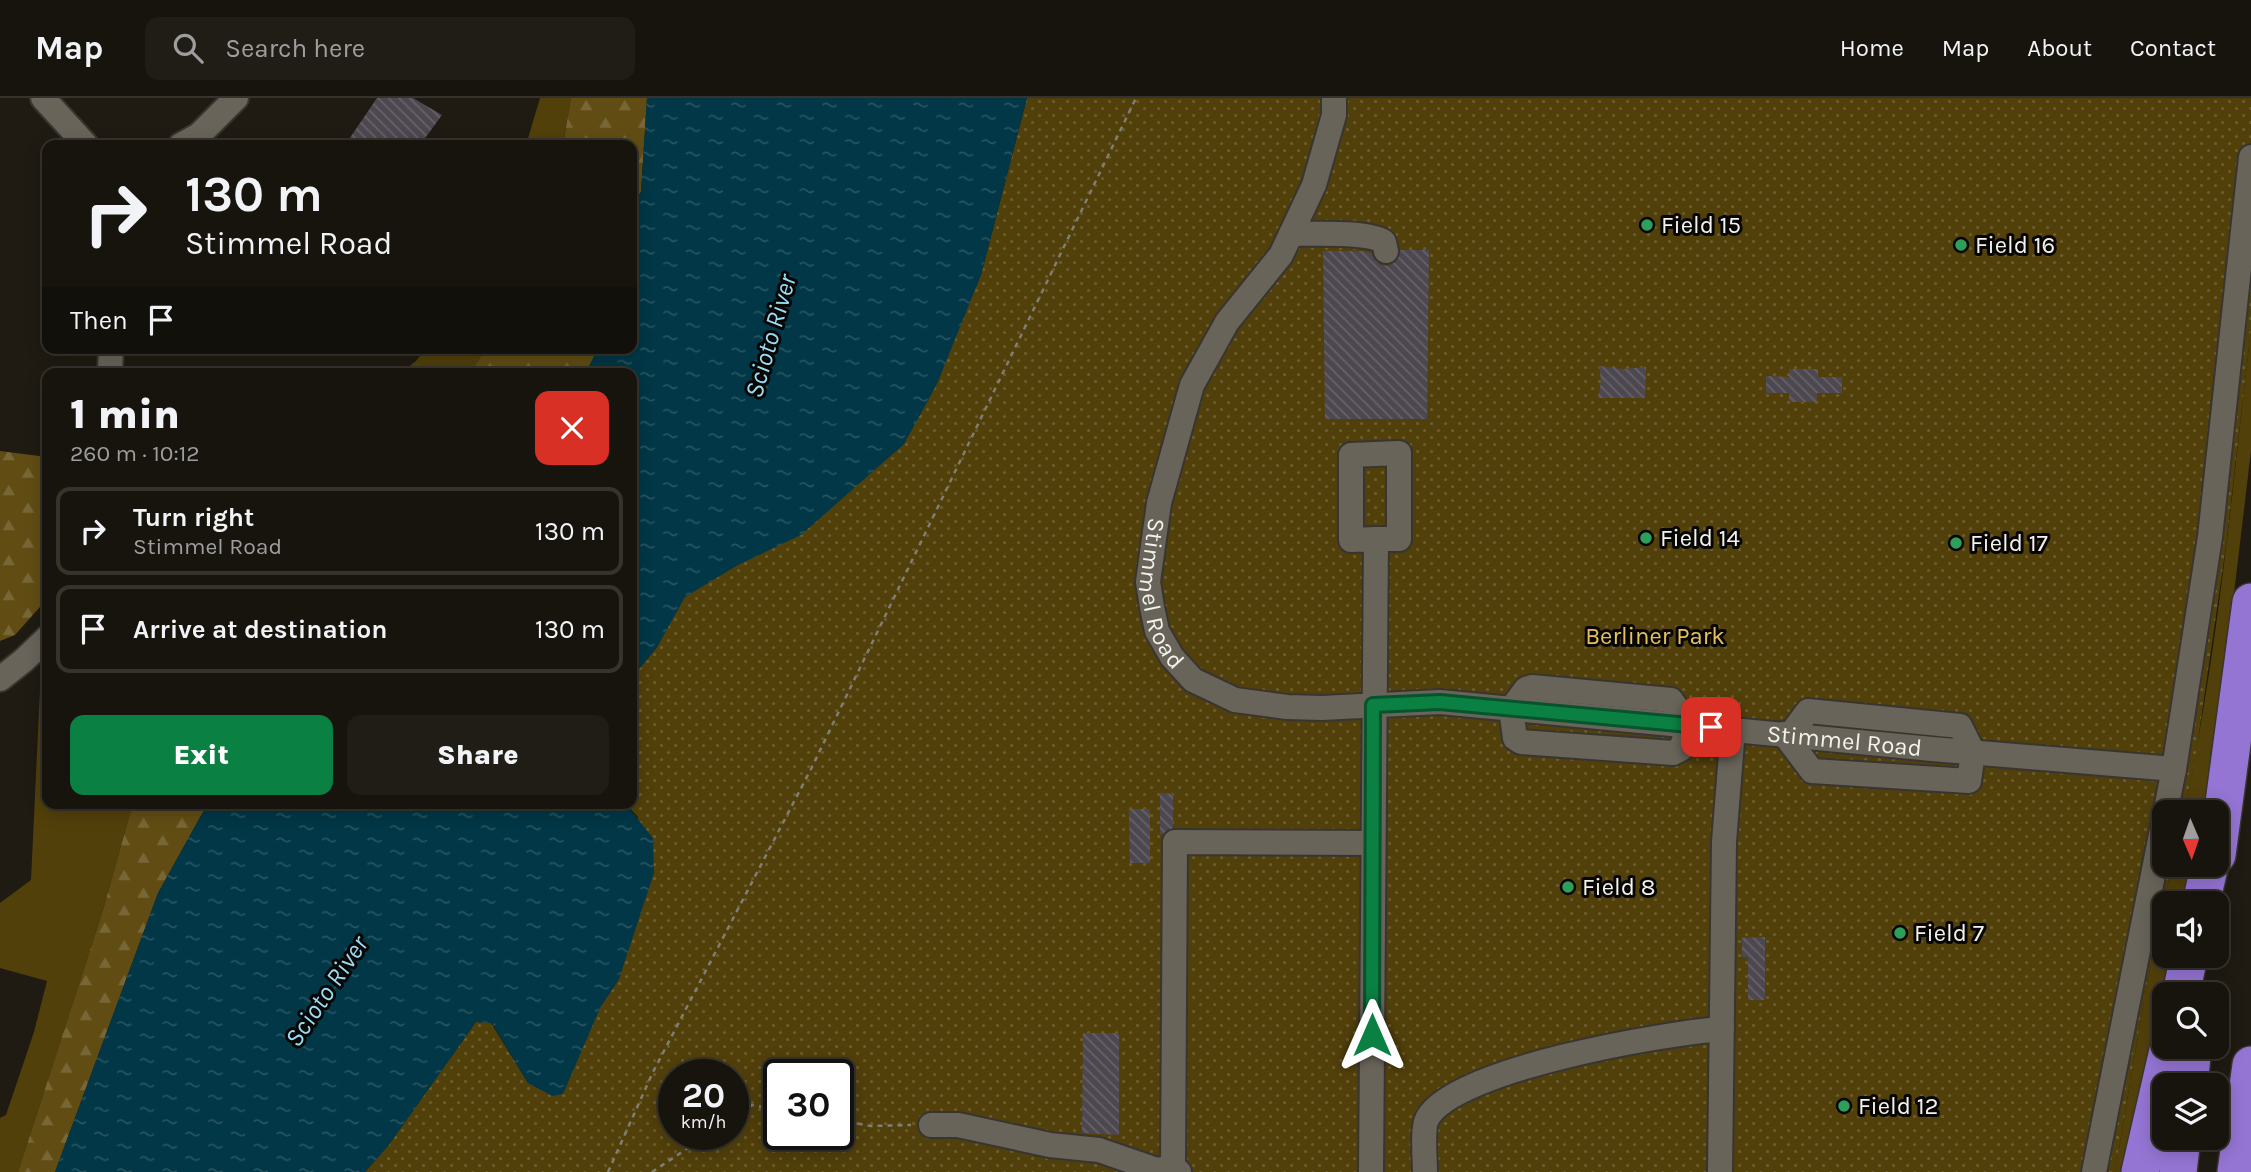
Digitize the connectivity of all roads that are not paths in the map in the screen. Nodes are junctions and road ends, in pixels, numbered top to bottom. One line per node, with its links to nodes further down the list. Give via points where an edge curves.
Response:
1 (43, 98): 4 (street)
2 (236, 98): 5 (street)
3 (1334, 98): 7 (street, Stimmel Road, via 1334,115 1314,185)
4 (81, 140)
5 (190, 140)
6 (2251, 157): 17 (street, via 2210,537)
7 (1291, 234): 8 (street, via 1380,238); 13 (street, Stimmel Road, via 1281,255 1227,322 1192,385 1158,503 1148,582 1152,607 1157,631 1172,657 1193,680 1214,692 1235,700 1287,707)
8 (1386, 251)
9 (1376, 539): 13 (street)
10 (2251, 602): 18 (highway)
11 (42, 643): 12 (street)
12 (0, 679)
13 (1373, 705): 14 (street, Stimmel Road, via 1440,702); 19 (street)
14 (1732, 729): 15 (street, Stimmel Road); 20 (street, via 1724,842)
15 (1787, 735): 16 (street, Stimmel Road); 16 (street, via 1812,771 1969,781)
16 (1973, 752): 17 (street, Stimmel Road)
17 (2174, 769): 29 (street)
18 (2223, 800)
19 (1373, 843): 25 (street, via 1175,842); 26 (street)
20 (1722, 1029): 27 (street, via 1613,1044 1515,1070 1461,1091 1438,1104 1425,1121); 28 (street)
21 (2166, 1059): 30 (highway)
22 (2251, 1065): 32 (highway)
23 (931, 1125): 25 (street, via 958,1125 1099,1150 1157,1170)
24 (2181, 1150): 31 (highway)
25 (1176, 1170)
26 (1371, 1172)
27 (1425, 1172)
28 (1720, 1172)
29 (2094, 1172)
30 (2140, 1172)
31 (2178, 1172)
32 (2236, 1172)

